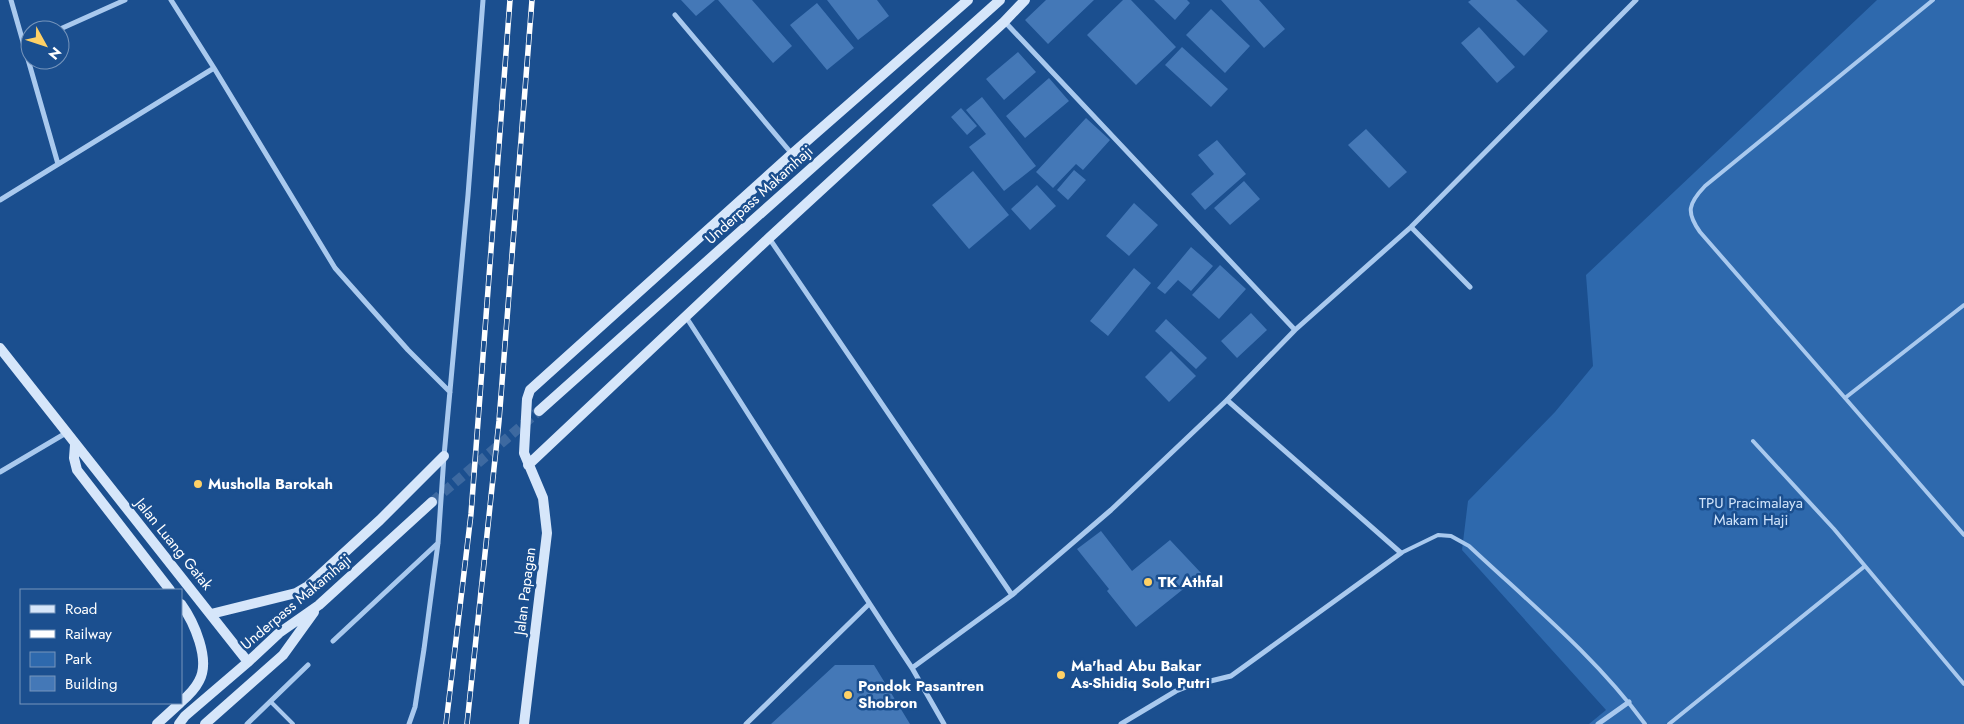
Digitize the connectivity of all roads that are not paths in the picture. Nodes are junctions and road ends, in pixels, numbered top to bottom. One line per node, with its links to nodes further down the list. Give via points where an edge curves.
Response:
1 (11, 0): 13 (street)
2 (125, 0): 12 (street)
3 (171, 0): 14 (street)
4 (483, 0): 26 (street)
5 (968, 0): 16 (street, Jalan Papagan)
6 (1000, 0): 29 (street, Underpass Makamhaji)
7 (1025, 0): 11 (street)
8 (1636, 0): 19 (street)
9 (1933, 0): 27 (lane, via 1705,186 1695,196 1689,211 1700,232)
10 (675, 16): 16 (street)
11 (1004, 22): 20 (street); 24 (street)
12 (70, 25)
13 (20, 31)
14 (214, 68): 17 (street); 26 (street, via 335,268)
15 (31, 70): 17 (street)
16 (792, 154): 34 (street, Jalan Papagan, via 530,390 526,399 524,453)
17 (58, 164): 18 (street)
18 (0, 200)
19 (1411, 227): 21 (street); 24 (street)
20 (769, 238): 23 (street); 42 (street)
21 (1470, 287)
22 (1964, 305): 27 (lane)
23 (686, 316): 34 (street); 43 (street)
24 (1295, 330): 28 (street)
25 (0, 348): 30 (street, Jalan Luang Gatak)
26 (450, 392): 33 (street)
27 (1845, 398): 37 (lane)
28 (1227, 400): 39 (street); 42 (street, via 1111,510)
29 (539, 412)
30 (66, 433): 32 (street, Jalan Luang Gatak); 35 (street)
31 (1753, 441): 40 (lane)
32 (75, 445): 41 (street, via 77,470); 46 (street, Jalan Luang Gatak)
33 (444, 456): 38 (street); 46 (street, via 308,586 296,593)
34 (528, 466): 62 (street, Jalan Papagan, via 543,498 547,533)
35 (0, 472)
36 (432, 502): 44 (street, Underpass Makamhaji)
37 (1964, 535)
38 (438, 543): 47 (street); 61 (street, via 415,707)
39 (1400, 553): 54 (lane, via 1438,535 1451,536 1469,546 1588,658); 65 (street, via 1231,676 1176,691)
40 (1865, 566): 51 (lane); 68 (lane)
41 (169, 589)
42 (1012, 595): 50 (street)
43 (869, 604): 50 (street); 63 (street)
44 (319, 605): 48 (street, Underpass Makamhaji, via 279,633); 58 (street, via 283,655)
45 (182, 606): 52 (street, via 193,623 201,646 203,669 200,681)
46 (211, 614): 48 (street, Jalan Luang Gatak)
47 (333, 641)
48 (248, 662): 57 (street, Underpass Makamhaji)
49 (308, 665): 53 (street)
50 (912, 668): 64 (street)
51 (1964, 684)
52 (182, 701)
53 (271, 702): 59 (street); 60 (lane)
54 (1629, 702): 66 (street); 67 (lane)
55 (179, 704): 56 (street)
56 (157, 724)
57 (179, 724)
58 (205, 724)
59 (247, 724)
60 (293, 724)
61 (409, 724)
62 (524, 724)
63 (746, 724)
64 (944, 724)
65 (1121, 724)
66 (1598, 724)
67 (1645, 724)
68 (1669, 724)

